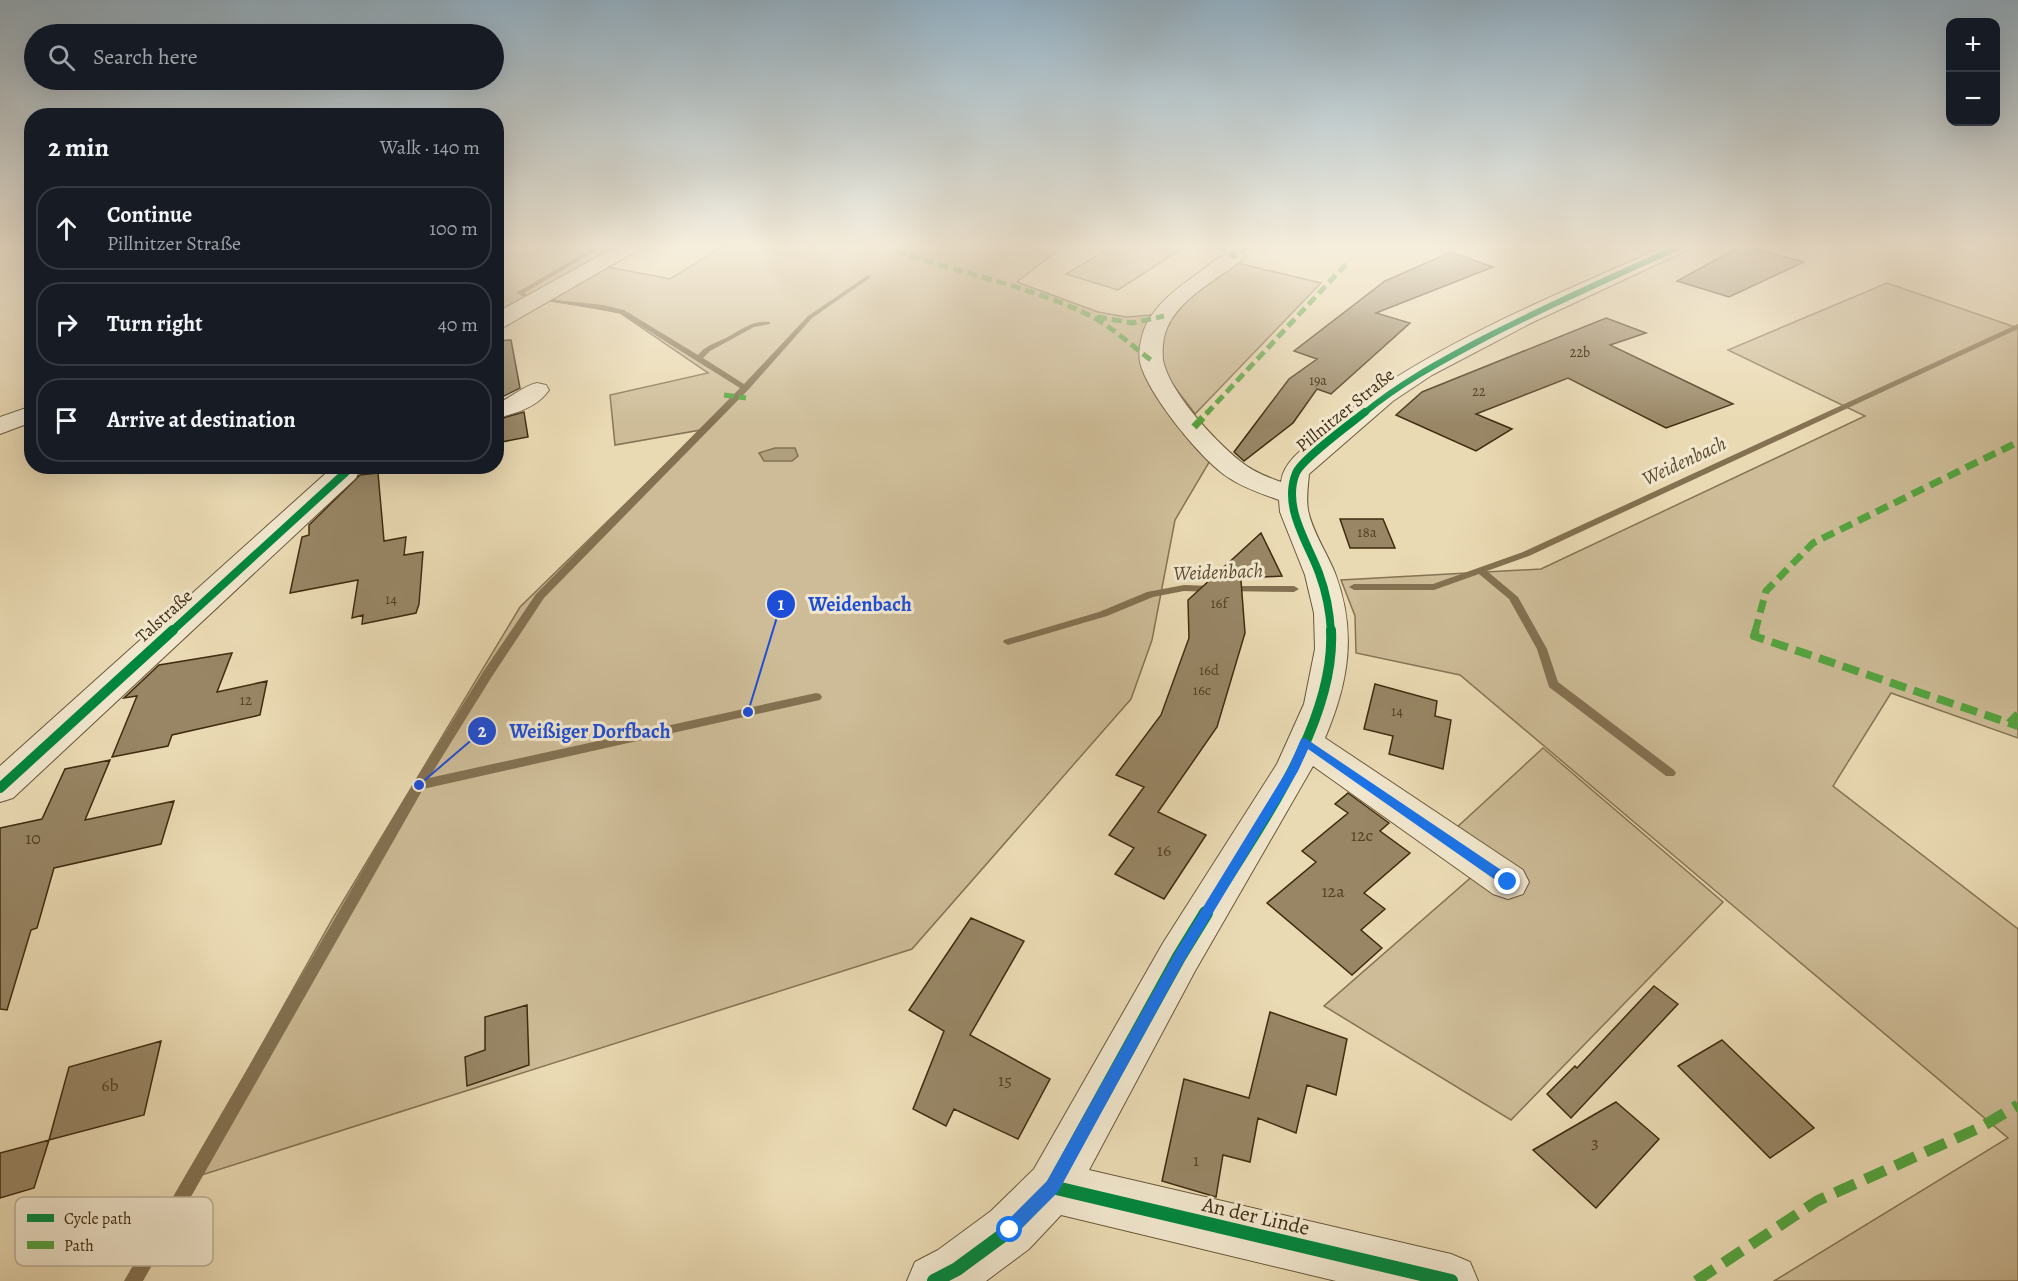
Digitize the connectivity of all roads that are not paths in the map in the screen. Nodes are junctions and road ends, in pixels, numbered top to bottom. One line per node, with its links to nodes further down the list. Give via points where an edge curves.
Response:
1 (526, 305): 4 (street)
2 (1171, 305): 10 (street, via 1155,331 1151,360 1163,388 1231,467 1259,483)
3 (1550, 305): 10 (street, Pillnitzer Straße, via 1424,369 1384,396 1296,472)
4 (504, 317)
5 (537, 390): 6 (street)
6 (504, 409)
7 (24, 416): 8 (street)
8 (0, 426)
9 (344, 474): 12 (street, Talstraße)
10 (1293, 495): 11 (street, Pillnitzer Straße, via 1294,512 1320,574 1330,613 1332,649 1322,704)
11 (1305, 742): 13 (street); 14 (street, Pillnitzer Straße, via 1294,768 1179,957)
12 (0, 788)
13 (1508, 882)
14 (1052, 1187): 15 (street, Pillnitzer Straße, via 1010,1230); 16 (street, An der Linde)
15 (934, 1281)
16 (1451, 1281)

